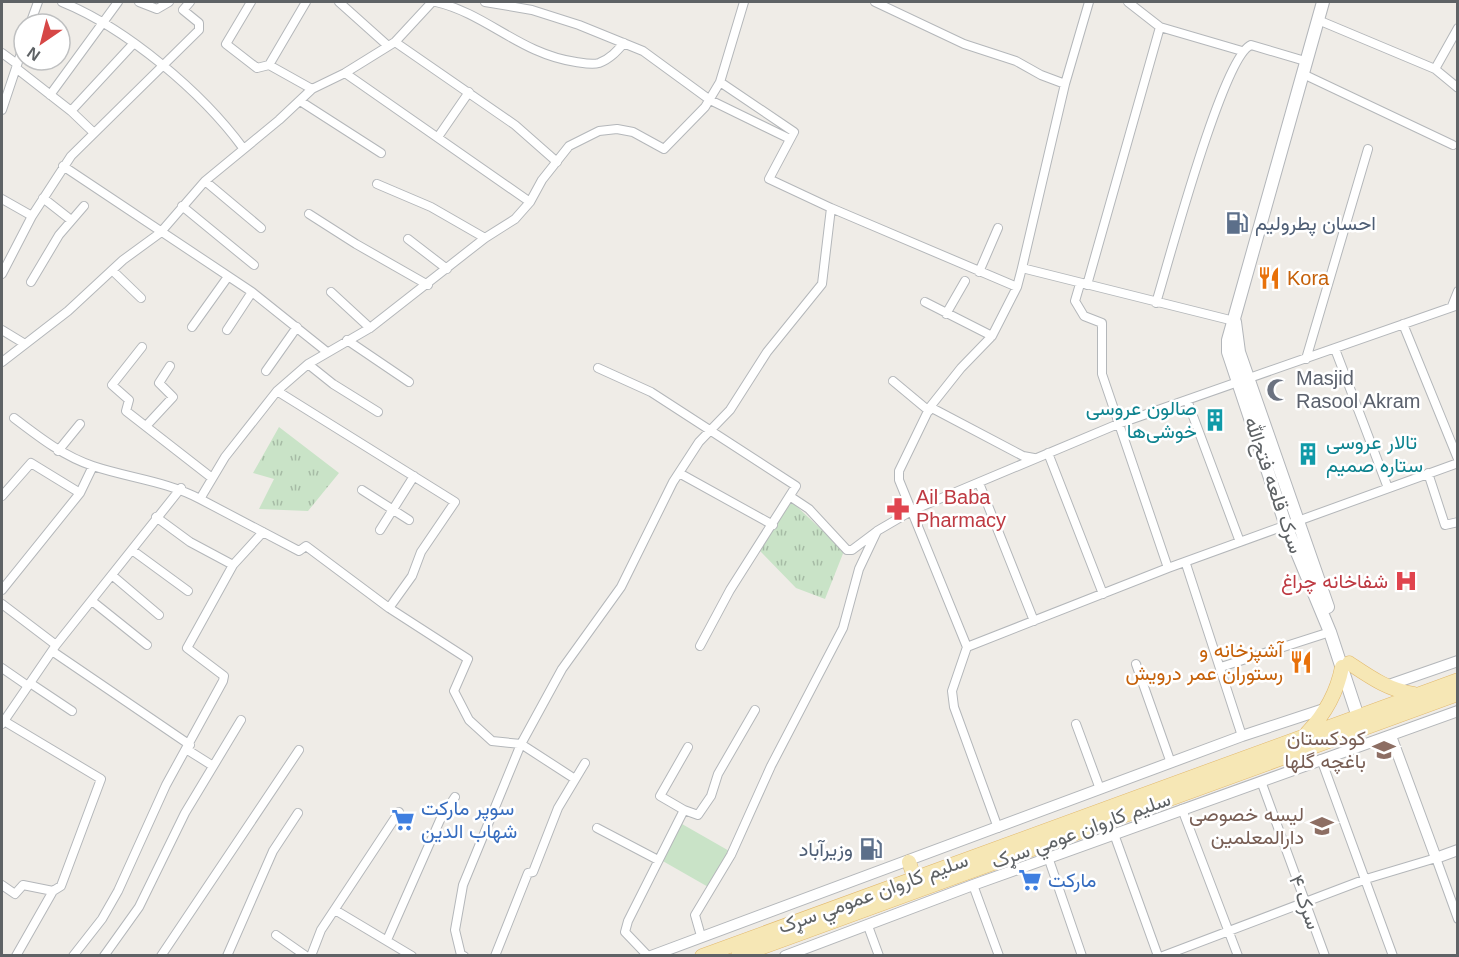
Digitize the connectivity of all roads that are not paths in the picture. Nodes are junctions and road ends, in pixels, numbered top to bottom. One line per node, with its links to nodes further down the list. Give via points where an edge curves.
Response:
1 (62, 2): 20 (street)
2 (118, 2): 20 (street)
3 (139, 2): 4 (street, via 157,9)
4 (171, 2): 18 (street)
5 (190, 2): 18 (street)
6 (251, 2): 28 (street, via 226,44 257,68)
7 (306, 2): 28 (street)
8 (339, 2): 25 (street)
9 (432, 2): 25 (street)
10 (436, 2): 24 (street, via 451,5 553,58 597,64)
11 (485, 2): 17 (street)
12 (744, 2): 35 (street)
13 (875, 2): 36 (street, via 964,44)
14 (1089, 2): 36 (street)
15 (1128, 2): 21 (street)
16 (1323, 2): 19 (main road, سرک قلعه فتح‌الله)
17 (516, 3): 24 (street)
18 (183, 10): 29 (street, via 201,26)
19 (1318, 20): 27 (main road, سرک قلعه فتح‌الله); 30 (street)
20 (104, 23): 23 (street); 40 (street)
21 (1160, 27): 26 (street); 79 (street)
22 (1458, 28): 30 (street)
23 (134, 43): 29 (street); 44 (street)
24 (624, 43): 41 (street, via 643,51)
25 (391, 44): 33 (street); 39 (street)
26 (1242, 51): 27 (street, via 1251,45); 87 (street, via 1221,91)
27 (1305, 61): 34 (main road, سرک قلعه فتح‌الله)
28 (269, 66): 38 (street)
29 (163, 68): 45 (street); 49 (street, via 194,94)
30 (1435, 69): 37 (street)
31 (15, 72): 43 (street)
32 (24, 72): 40 (street)
33 (345, 73): 38 (street); 46 (street)
34 (1303, 74): 48 (street); 90 (main road, سرک قلعه فتح‌الله)
35 (720, 82): 41 (street); 47 (street, via 792,130)
36 (1065, 84): 71 (street)
37 (1458, 88)
38 (312, 89): 42 (street)
39 (469, 92): 46 (street); 52 (street)
40 (51, 95): 44 (street)
41 (710, 100): 47 (street); 52 (street, via 664,150 633,132 599,131 569,146)
42 (300, 101): 49 (street); 51 (street)
43 (2, 110)
44 (71, 111): 45 (street)
45 (93, 132): 53 (street)
46 (438, 137): 58 (street)
47 (790, 139): 61 (street, via 770,179)
48 (1454, 145)
49 (243, 148): 54 (street)
50 (1368, 149): 103 (street)
51 (381, 153)
52 (557, 162): 58 (street)
53 (63, 166): 56 (street); 67 (street)
54 (205, 181): 60 (street); 65 (street)
55 (378, 184): 68 (street)
56 (43, 198): 63 (street); 64 (street)
57 (2, 199): 63 (street)
58 (530, 202): 68 (street, via 515,219)
59 (84, 206): 64 (street)
60 (182, 206): 67 (street); 70 (street)
61 (831, 208): 74 (street); 120 (street, via 822,284 767,352 730,410)
62 (309, 214): 80 (street)
63 (32, 216): 75 (street)
64 (71, 220): 78 (street)
65 (261, 228)
66 (998, 228): 74 (street)
67 (160, 233): 73 (street); 76 (street)
68 (485, 238): 72 (street)
69 (408, 239): 72 (street)
70 (254, 266)
71 (1022, 268): 79 (street); 81 (street)
72 (447, 269): 80 (street)
73 (113, 271): 85 (street); 99 (street)
74 (979, 272): 81 (street)
75 (2, 274)
76 (227, 278): 83 (street); 92 (street)
77 (965, 281): 89 (street)
78 (31, 282)
79 (1084, 284): 87 (street); 118 (street, via 1075,301 1084,316 1102,323 1102,374)
80 (428, 285): 94 (street)
81 (1017, 287): 97 (street)
82 (1458, 291): 88 (street)
83 (252, 292): 93 (street); 96 (street)
84 (330, 292): 94 (street)
85 (141, 298)
86 (925, 302): 89 (street)
87 (1156, 303): 90 (street)
88 (1455, 305): 91 (street)
89 (946, 314): 97 (street)
90 (1234, 321): 111 (main road, سرک قلعه فتح‌الله, via 1227,340 1228,352)
91 (1403, 324): 101 (street); 124 (street)
92 (192, 327)
93 (297, 327): 102 (street); 108 (street)
94 (370, 328): 98 (street)
95 (2, 330): 99 (street)
96 (226, 330)
97 (992, 336): 114 (street)
98 (347, 340): 102 (street); 110 (street)
99 (25, 344): 104 (street)
100 (142, 347): 119 (street, via 112,385 129,400 126,411)
101 (1335, 349): 103 (street); 131 (street)
102 (327, 352): 105 (street)
103 (1306, 359): 111 (street)
104 (2, 362)
105 (308, 364): 112 (street); 115 (street)
106 (170, 366): 119 (street, via 159,382 173,397)
107 (598, 368): 120 (street, via 651,392)
108 (266, 371)
109 (893, 381): 114 (street)
110 (409, 382)
111 (1243, 382): 113 (street); 143 (main road, سرک قلعه فتح‌الله)
112 (277, 391): 128 (street); 129 (street)
113 (1187, 400): 118 (street); 148 (street)
114 (930, 409): 123 (street, via 1023,456); 139 (street, via 899,471 899,480)
115 (378, 412)
116 (14, 418): 121 (street)
117 (80, 424): 121 (street)
118 (1118, 424): 122 (street); 152 (street)
119 (147, 425): 129 (street)
120 (712, 430): 126 (street, via 699,442); 136 (street, via 796,486)
121 (58, 451): 125 (street)
122 (1048, 453): 123 (street); 156 (street)
123 (1035, 458): 130 (street)
124 (1458, 461): 127 (street)
125 (93, 466): 132 (street); 134 (street)
126 (679, 473): 144 (street); 189 (street, via 642,539 621,587 562,669)
127 (1428, 473): 131 (street); 142 (street, via 1446,525)
128 (414, 476): 138 (street); 159 (street, via 455,504)
129 (212, 478): 137 (street)
130 (979, 483): 139 (street); 161 (street)
131 (1388, 488): 143 (street)
132 (181, 489): 137 (street); 140 (street)
133 (362, 490): 138 (street)
134 (80, 493): 135 (street, via 31,463); 154 (street)
135 (2, 496)
136 (791, 497): 144 (street); 146 (street, via 809,509 847,550)
137 (200, 499): 147 (street)
138 (393, 509): 141 (street); 145 (street)
139 (913, 510): 146 (street); 165 (street)
140 (156, 518): 149 (street); 150 (street, via 190,542)
141 (408, 520)
142 (1458, 522)
143 (1292, 523): 148 (street); 162 (main road, سرک قلعه فتح‌الله); 169 (main road, سرک قلعه فتح‌الله)
144 (773, 525): 164 (street, via 730,590)
145 (380, 530)
146 (877, 531): 226 (street, via 859,570 843,627 771,766 731,855 694,915)
147 (263, 532): 150 (street); 159 (street, via 299,551 306,546)
148 (1240, 542): 151 (street)
149 (132, 550): 153 (street); 155 (street)
150 (233, 564): 190 (street, via 187,648 224,676)
151 (1186, 564): 152 (street); 170 (street)
152 (1168, 568): 156 (street)
153 (113, 576): 157 (street); 160 (street)
154 (2, 590)
155 (188, 591)
156 (1103, 594): 161 (street)
157 (92, 601): 163 (street); 166 (street)
158 (2, 604): 166 (street)
159 (389, 608): 189 (street, via 468,659 454,691 465,713 492,741)
160 (159, 615)
161 (1034, 621): 165 (street)
162 (1330, 632): 169 (main road, سرک قلعه فتح‌الله); 170 (street)
163 (147, 645)
164 (700, 646)
165 (967, 647): 206 (street, via 952,691 954,707)
166 (54, 648): 173 (street); 190 (street)
167 (1458, 661): 174 (street)
168 (1136, 664): 195 (street)
169 (1345, 665): 174 (main road); 177 (main road); 181 (main road, سرک قلعه فتح‌الله)
170 (1221, 667): 187 (street)
171 (2, 668): 173 (street)
172 (1458, 680): 175 (main road, سلیم کاروان عمومي سړک)
173 (29, 685): 179 (street); 183 (street)
174 (1386, 686): 175 (main road)
175 (1416, 694): 181 (main road, سلیم کاروان عمومي سړک)
176 (1458, 694): 185 (main road, سلیم کاروان عومي سړک)
177 (1327, 708): 186 (main road); 187 (street)
178 (755, 710): 201 (street, via 698,815)
179 (72, 711)
180 (1458, 711): 188 (street)
181 (1361, 713): 185 (main road, سرک قلعه فتح‌الله); 186 (main road, سلیم کاروان عمومي سړک)
182 (240, 720): 196 (street)
183 (3, 722): 218 (street, via 101,779 61,886)
184 (1076, 724): 199 (street)
185 (1366, 728): 208 (main road, سلیم کاروان عومي سړک)
186 (1305, 735): 214 (main road, سلیم کاروان عمومي سړک)
187 (1242, 736): 195 (street)
188 (1391, 736): 193 (street); 211 (street)
189 (521, 744): 197 (street); 228 (street, via 463,885 456,930)
190 (188, 747): 196 (street); 230 (street, via 118,891 102,919)
191 (688, 747): 201 (street, via 660,796)
192 (299, 750): 232 (street)
193 (1322, 759): 198 (street); 215 (street)
194 (585, 763): 197 (street)
195 (1171, 763): 199 (street)
196 (213, 766): 231 (street, via 185,813 139,908)
197 (575, 779): 237 (street, via 558,808 533,872 528,873)
198 (1262, 781): 202 (street); 219 (street, سرک ۴)
199 (1100, 789): 206 (street)
200 (455, 797): 227 (street, via 440,820)
201 (684, 810): 212 (street)
202 (1182, 810): 207 (street); 224 (street)
203 (399, 812): 220 (street)
204 (298, 813): 233 (street, via 273,851)
205 (597, 828): 212 (street)
206 (998, 828): 213 (street)
207 (1114, 834): 210 (street); 245 (street)
208 (1041, 844): 210 (street); 221 (main road, سلیم کاروان عومي سړک)
209 (1458, 850): 211 (street)
210 (1049, 858): 217 (street); 244 (street)
211 (1436, 858): 215 (street); 222 (street)
212 (658, 860): 238 (street, via 625,932)
213 (909, 862): 214 (main road); 226 (street)
214 (914, 877): 221 (main road, سلیم کاروان عمومي سړک)
215 (1366, 879): 219 (street); 249 (street)
216 (2, 885): 218 (street, via 15,894 23,885)
217 (973, 885): 223 (street); 243 (street)
218 (53, 891): 229 (street)
219 (1305, 902): 224 (street); 248 (street, سرک ۴)
220 (335, 910): 227 (street); 235 (street, via 321,930)
221 (829, 915): 239 (main road, سلیم کاروان عمومي سړک); 240 (main road, سلیم کاروان عومي سړک)
222 (1458, 919)
223 (868, 926): 241 (street); 242 (street)
224 (1229, 931): 246 (street); 247 (street)
225 (276, 935): 234 (street)
226 (701, 936): 238 (street)
227 (387, 940): 236 (street)
228 (462, 955)
229 (16, 956)
230 (72, 956)
231 (104, 956)
232 (161, 956)
233 (227, 956)
234 (306, 956)
235 (311, 956)
236 (411, 956)
237 (495, 956)
238 (650, 956)
239 (702, 956)
240 (738, 956)
241 (784, 956)
242 (879, 956)
243 (999, 956)
244 (1082, 956)
245 (1158, 956)
246 (1163, 956)
247 (1238, 956)
248 (1324, 956)
249 (1393, 956)

